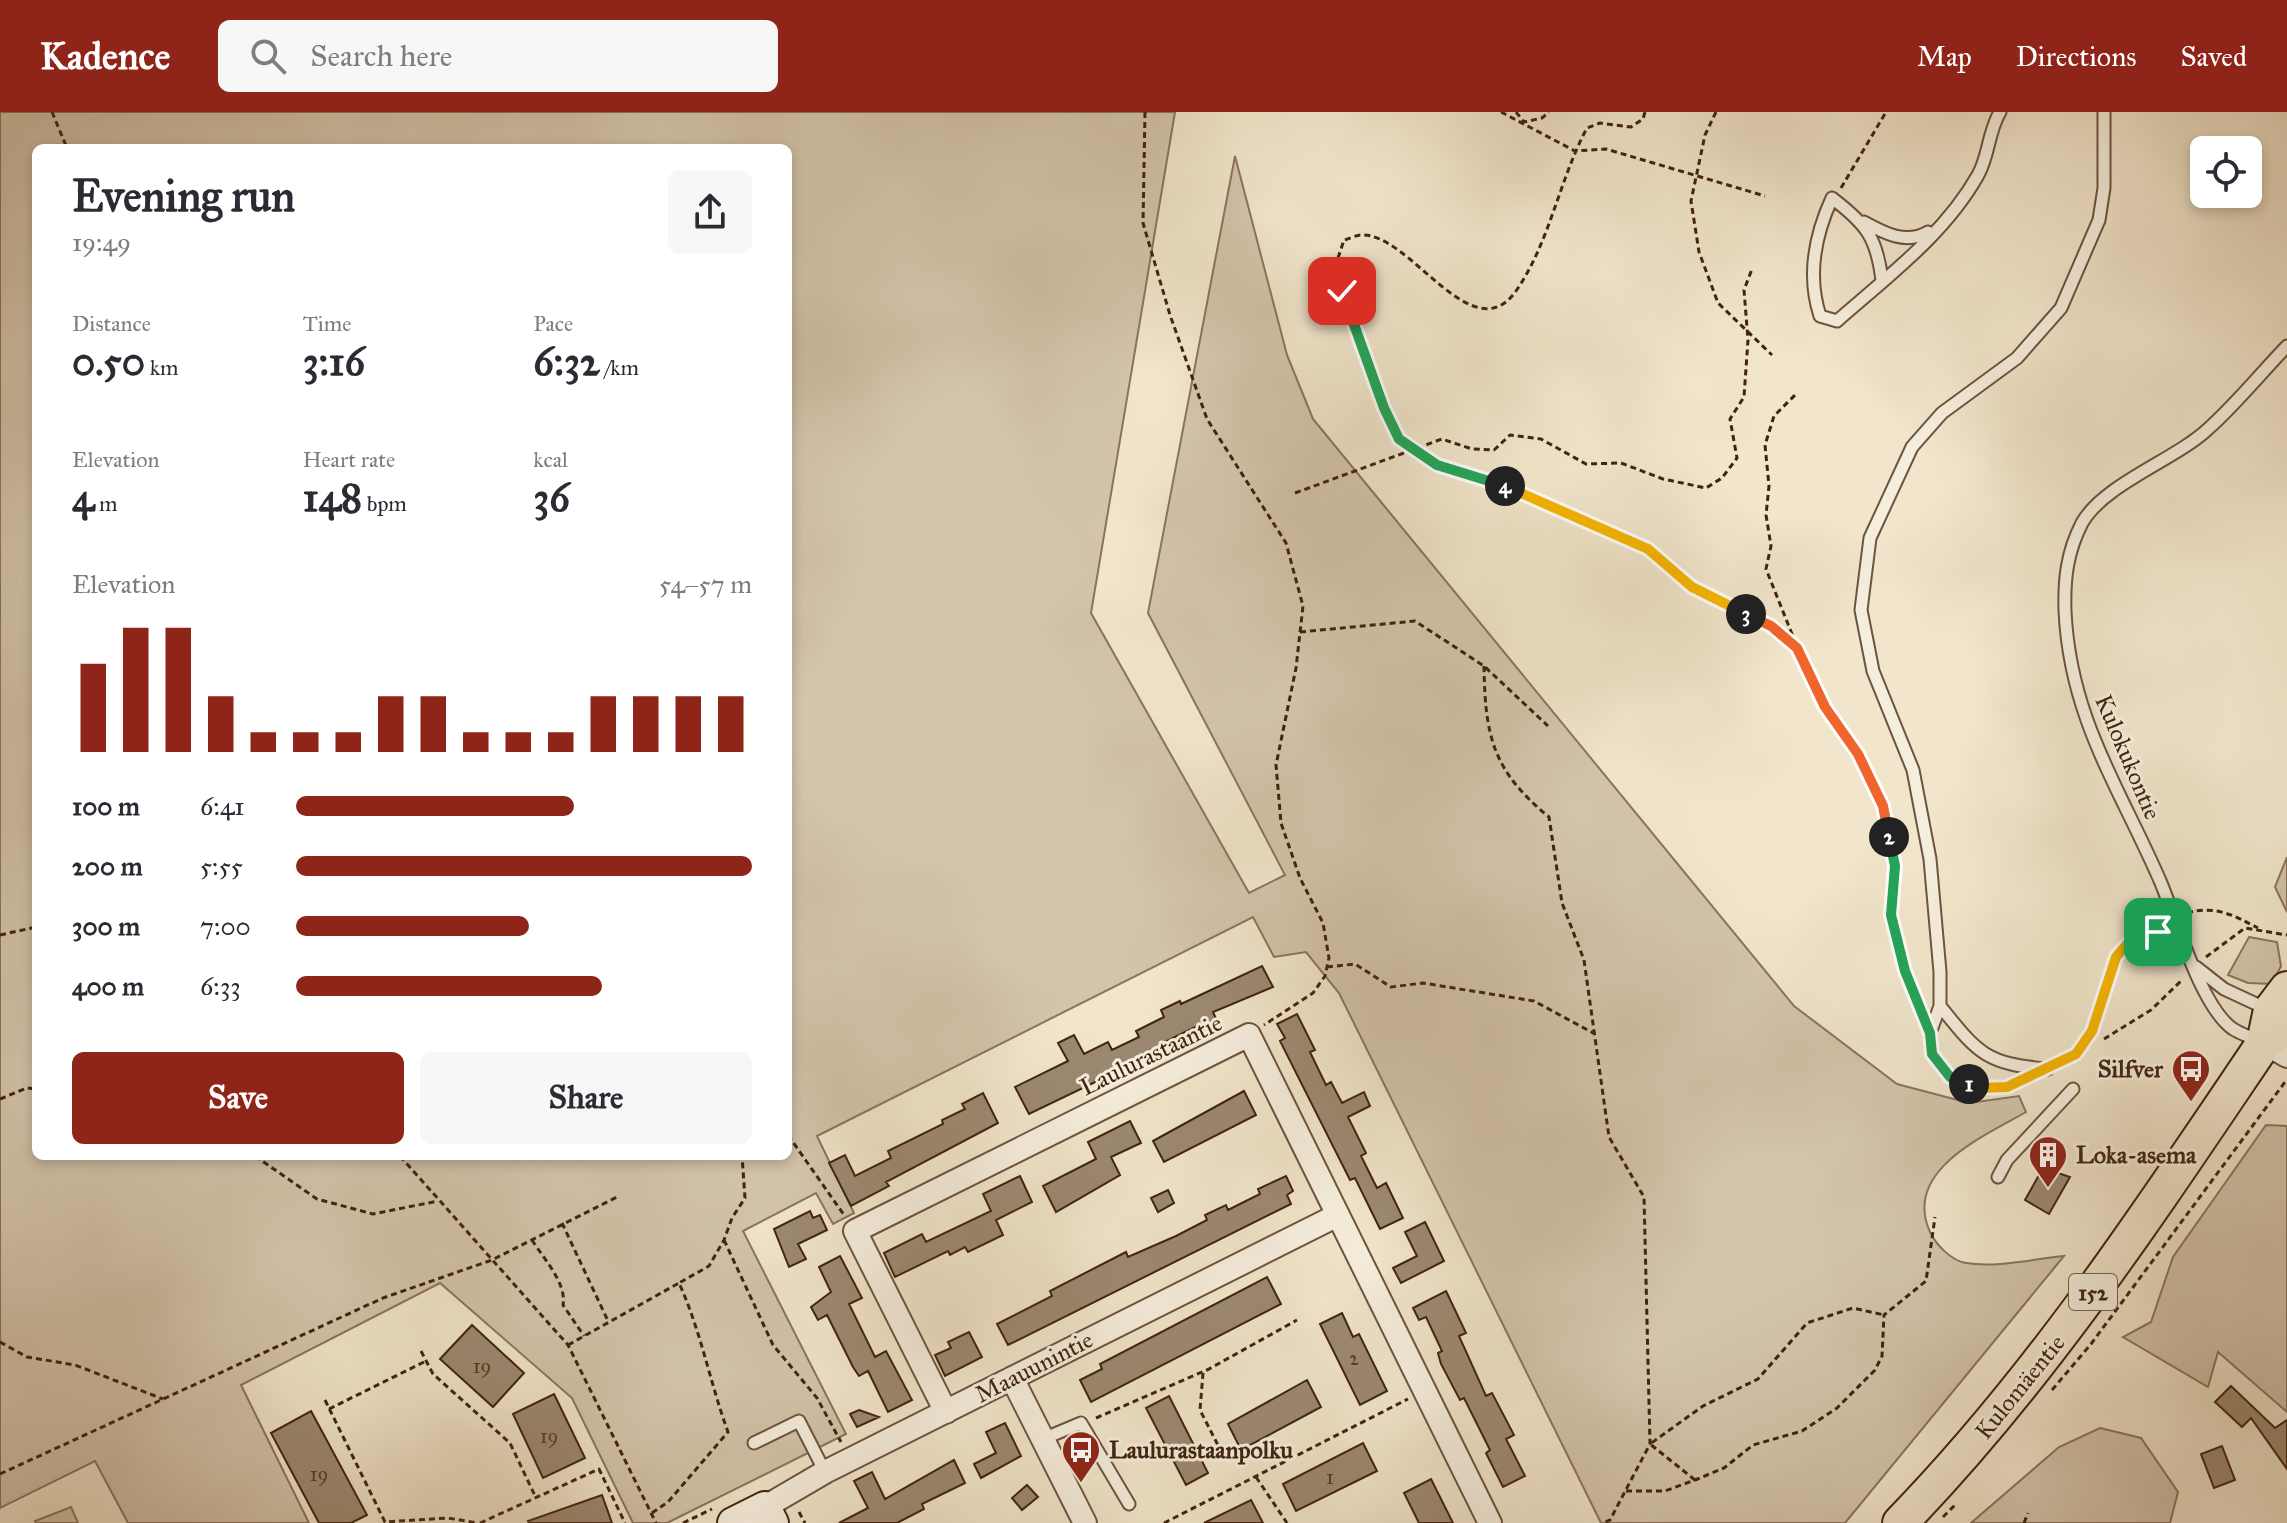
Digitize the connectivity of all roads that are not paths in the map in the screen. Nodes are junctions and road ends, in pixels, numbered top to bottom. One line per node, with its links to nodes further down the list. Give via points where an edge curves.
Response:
1 (2000, 112): 4 (lane, via 1979,173)
2 (2104, 112): 9 (lane, via 2099,220 2061,308 2017,358 1942,413 1912,447 1870,538 1861,610 1873,671 1913,770 1930,859)
3 (1864, 222): 4 (lane, via 1890,236 1918,238); 5 (lane, via 1879,253); 5 (lane, via 1832,198 1813,263 1813,295 1820,316 1837,321)
4 (1943, 224): 5 (lane)
5 (1882, 281)
6 (2287, 346): 7 (lane, Kulokukontie, via 2206,431 2118,488 2084,520 2068,555 2067,643 2078,700)
7 (2186, 949): 8 (lane, Kulokukontie); 11 (lane, via 2158,932 2136,934 2116,957 2092,1031 2076,1054)
8 (2193, 965): 10 (lane, Kulokukontie); 10 (lane, Kulokukontie, via 2232,1028)
9 (1940, 1006): 11 (lane, via 1974,1049 2006,1065); 11 (lane, via 1930,1033 1932,1054 1950,1077 1980,1088 2007,1087)
10 (2281, 1024): 25 (main road, Kulomäentie / 152, via 2045,1357)
11 (2048, 1069)
12 (2073, 1089): 13 (lane, via 2007,1160)
13 (1998, 1177)
14 (1338, 1215): 15 (street, Maauunintie); 16 (street, Laulurastaantie, via 1249,1035 855,1231); 24 (street, Laulurastaantie)
15 (1012, 1378): 16 (street, Maauunintie); 17 (street)
16 (946, 1412): 19 (street, Maauunintie)
17 (1043, 1439): 20 (lane, via 1081,1423); 23 (street)
18 (754, 1443): 19 (lane, via 799,1421)
19 (825, 1472): 21 (street, Maauunintie)
20 (1129, 1504)
21 (769, 1515): 22 (street, Maauunintie)
22 (733, 1523)
23 (1085, 1523)
24 (1490, 1523)
25 (1900, 1523)

